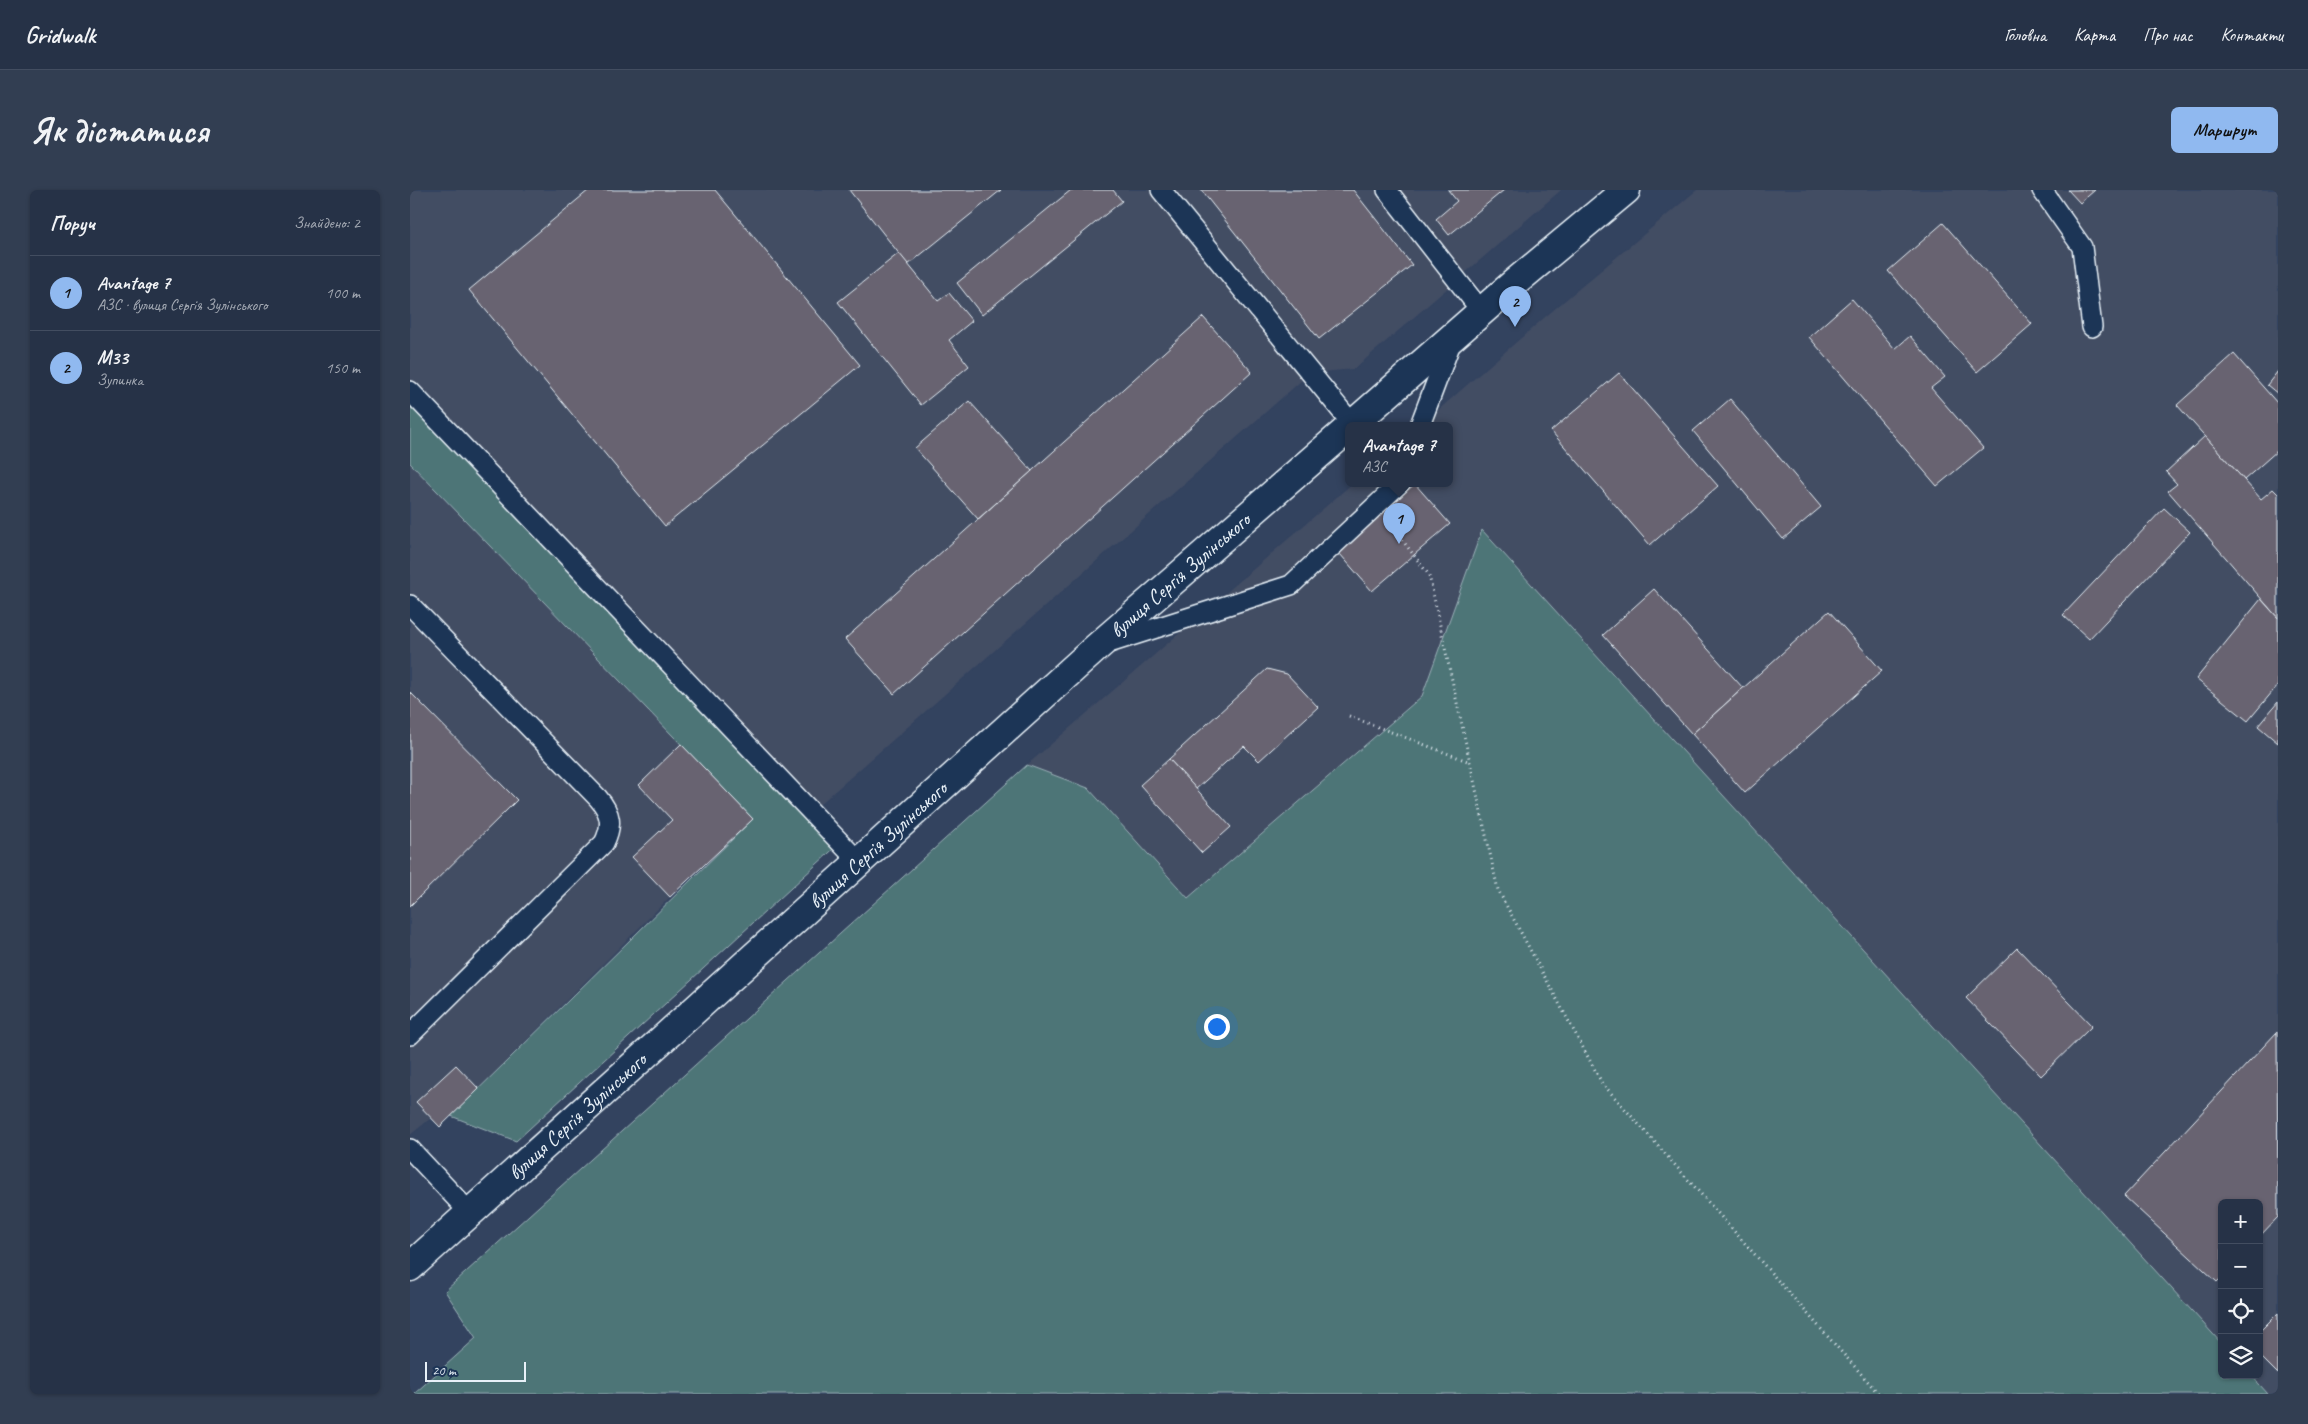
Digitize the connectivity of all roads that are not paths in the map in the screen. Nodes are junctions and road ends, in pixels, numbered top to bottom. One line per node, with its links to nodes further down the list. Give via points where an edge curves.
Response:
1 (1161, 190): 9 (lane)
2 (1387, 190): 5 (lane)
3 (1626, 190): 5 (street)
4 (2042, 190): 6 (lane, via 2082,247)
5 (1482, 312): 7 (street)
6 (2092, 327)
7 (1452, 337): 10 (street); 11 (lane)
8 (410, 391): 16 (lane)
9 (1351, 422)
10 (1356, 422)
11 (1421, 422)
12 (1345, 431): 15 (street, вулиця Сергія Зулінського)
13 (1396, 487): 15 (lane, via 1291,585)
14 (410, 605): 17 (lane, via 598,798 611,820 610,832 604,843)
15 (1096, 648): 16 (street, вулиця Сергія Зулінського)
16 (859, 862): 19 (street, вулиця Сергія Зулінського)
17 (410, 1035)
18 (410, 1150): 19 (lane)
19 (470, 1213): 20 (street, вулиця Сергія Зулінського)
20 (410, 1267)

